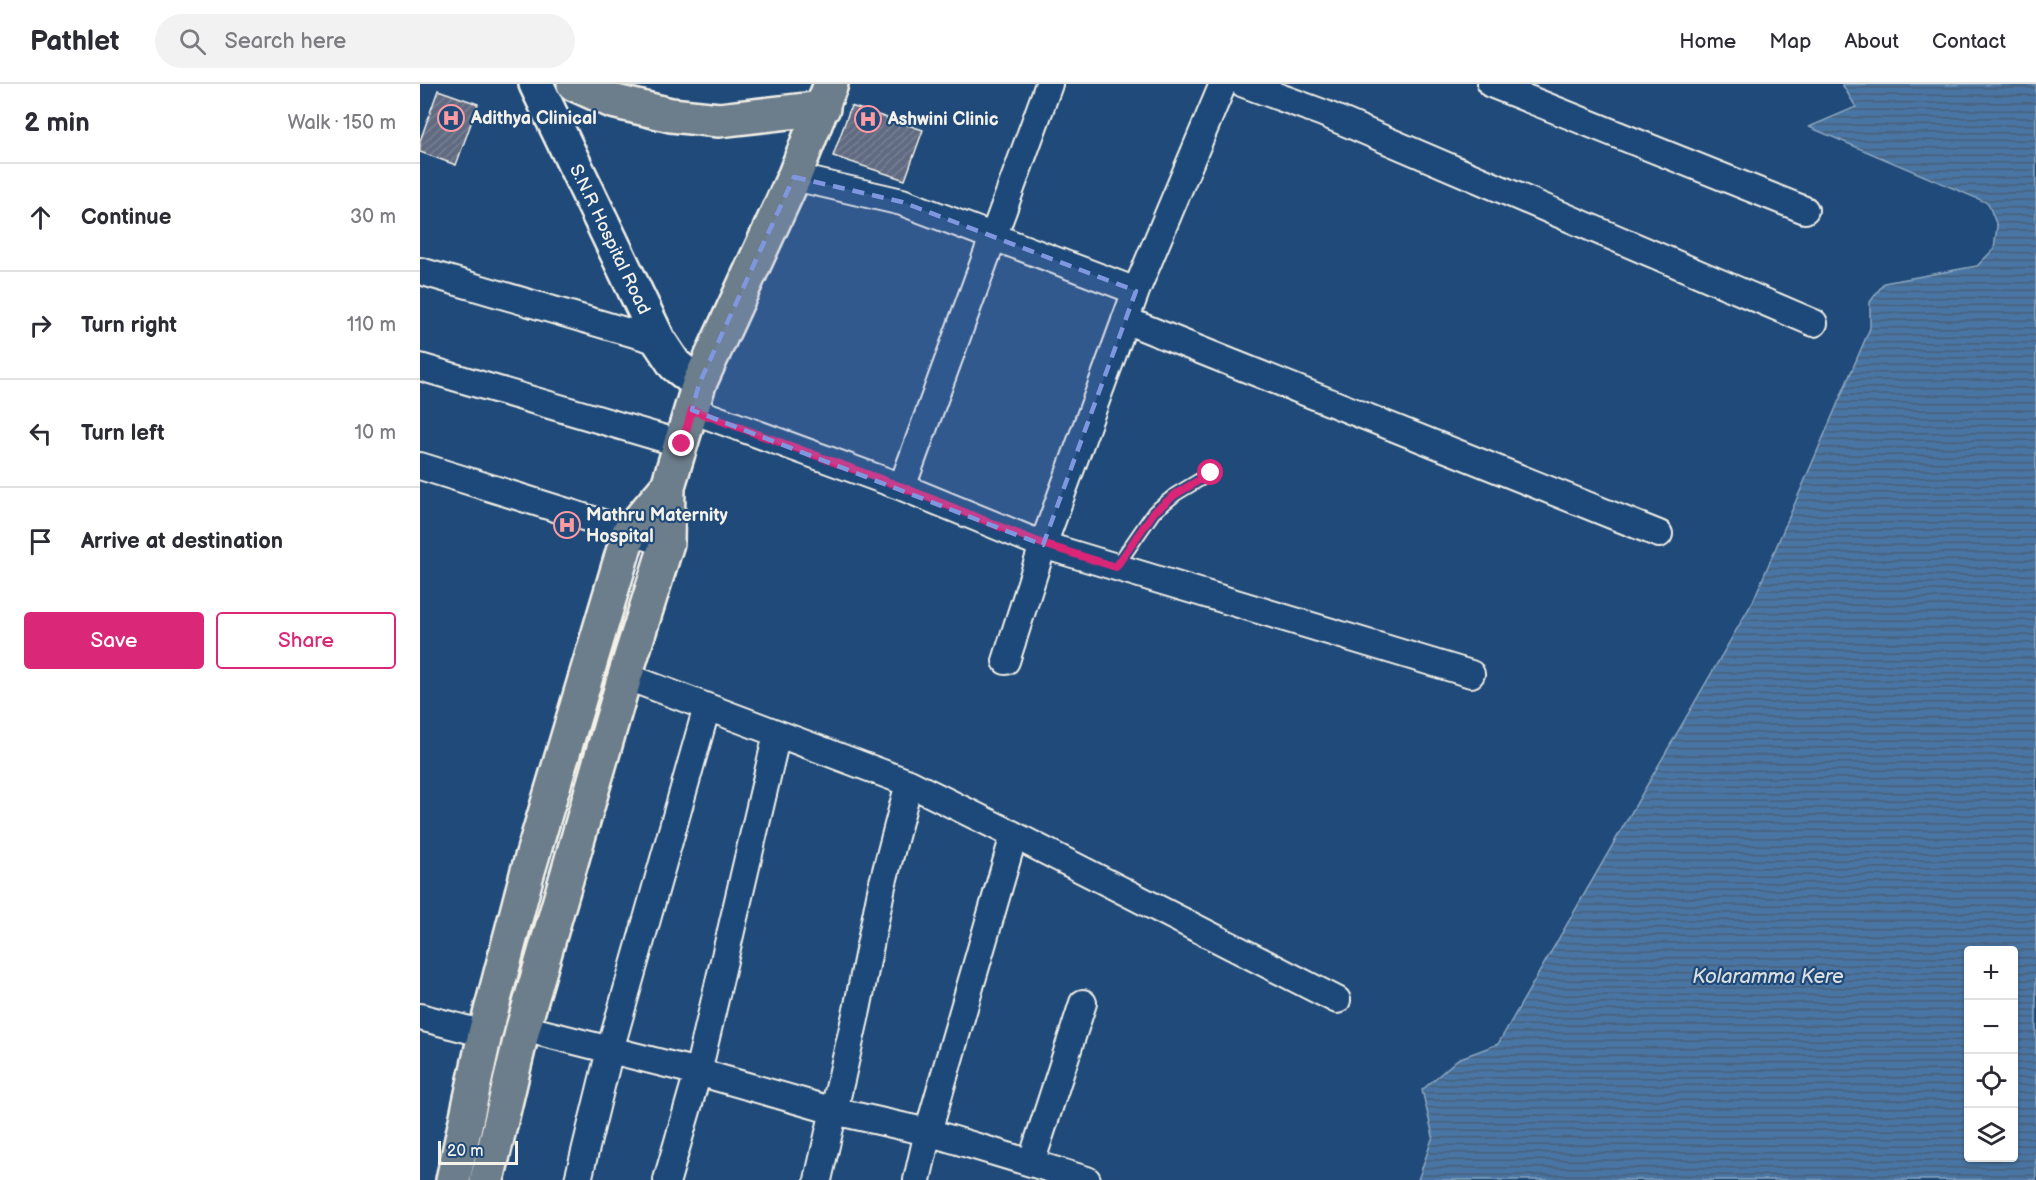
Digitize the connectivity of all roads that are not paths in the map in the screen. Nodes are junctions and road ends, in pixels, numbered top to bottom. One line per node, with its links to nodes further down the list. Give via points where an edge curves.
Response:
1 (536, 84): 15 (main road, S.N.R Hospital Road)
2 (574, 84): 7 (main road, via 612,101 671,116 719,120)
3 (1048, 84): 10 (street)
4 (1223, 84): 12 (street)
5 (1244, 84): 14 (street, via 1323,113)
6 (1491, 84): 9 (street)
7 (827, 96): 8 (main road)
8 (794, 177): 10 (street, via 902,202); 17 (main road)
9 (1805, 210)
10 (993, 236): 12 (street); 22 (street)
11 (420, 271): 15 (street)
12 (1136, 291): 13 (street)
13 (1125, 320): 24 (street); 26 (street)
14 (1814, 324)
15 (658, 341): 17 (main road, S.N.R Hospital Road)
16 (420, 367): 18 (street)
17 (695, 397): 18 (main road); 22 (street)
18 (682, 444): 21 (main road)
19 (420, 466): 23 (street)
20 (1211, 473): 27 (lane, via 1154,512)
21 (668, 486): 23 (main road); 25 (main road)
22 (902, 487): 26 (street)
23 (629, 532): 25 (street); 39 (main road, via 527,874)
24 (1659, 534)
25 (667, 543): 30 (main road)
26 (1043, 544): 27 (street); 28 (street)
27 (1116, 567): 29 (street)
28 (1006, 661)
29 (1472, 674)
30 (625, 676): 31 (street); 38 (main road)
31 (707, 707): 32 (street); 40 (street)
32 (777, 734): 33 (street); 41 (street)
33 (909, 783): 34 (street); 42 (street, via 882,886)
34 (1014, 835): 35 (street); 43 (street)
35 (1337, 1000)
36 (1083, 1003): 44 (street)
37 (420, 1017): 39 (street)
38 (523, 1028): 40 (street); 46 (main road)
39 (485, 1034): 45 (main road)
40 (610, 1050): 41 (street); 47 (street)
41 (698, 1072): 42 (street); 48 (street)
42 (834, 1111): 43 (street); 49 (street)
43 (928, 1132): 44 (street); 50 (street)
44 (1031, 1163): 51 (street)
45 (453, 1180)
46 (487, 1180)
47 (578, 1180)
48 (667, 1180)
49 (818, 1180)
50 (917, 1180)
51 (1087, 1180)

